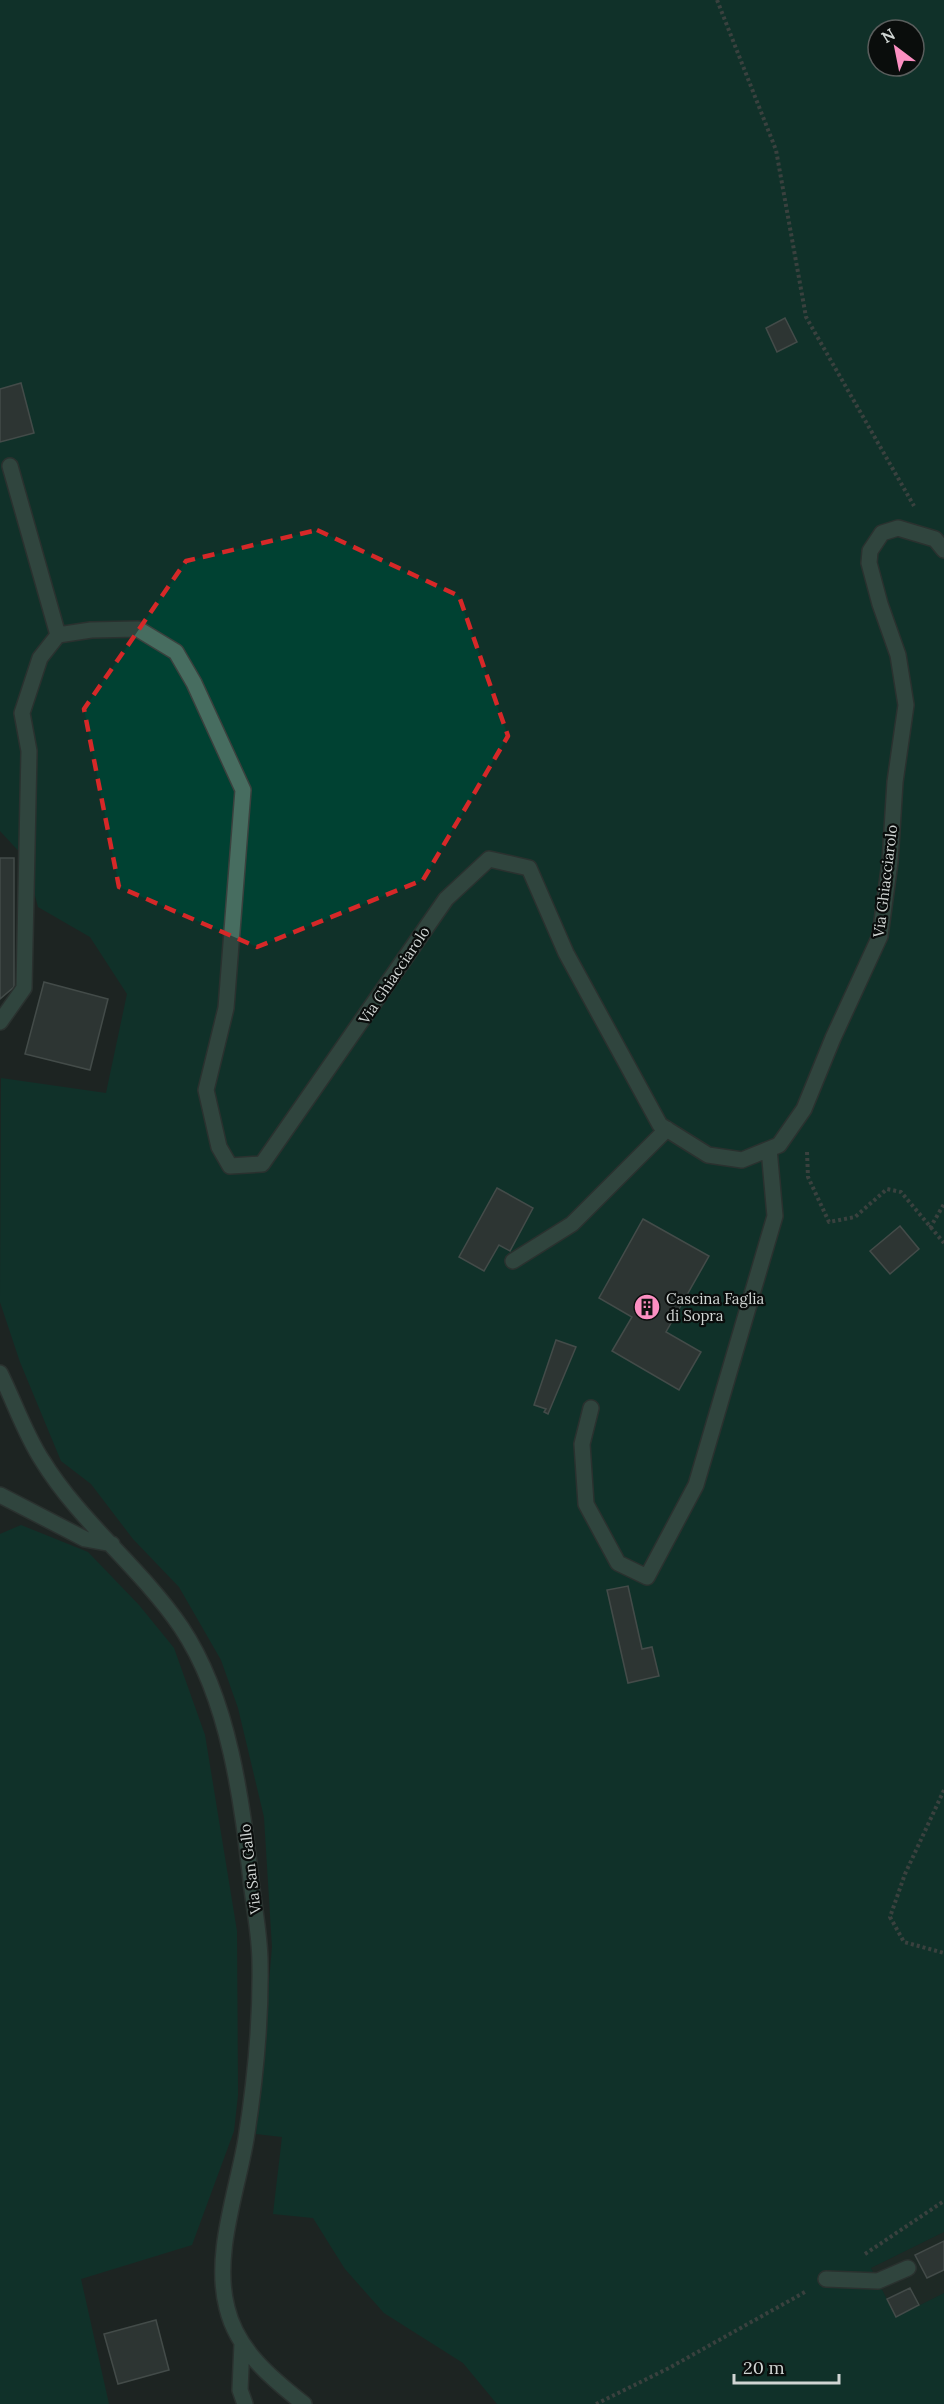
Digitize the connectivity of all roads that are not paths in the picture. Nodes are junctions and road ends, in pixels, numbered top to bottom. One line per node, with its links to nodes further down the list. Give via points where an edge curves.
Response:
1 (10, 466): 3 (street)
2 (940, 545): 6 (street, Via Ghiacciarolo, via 898,528 882,533 870,551 869,563 898,655 906,705 880,936 804,1109 780,1145)
3 (58, 635): 4 (street, via 40,658 22,713 29,752 24,988); 5 (street, Via Ghiacciarolo, via 138,629 176,652 243,790 226,1008 206,1090 219,1147 230,1166 262,1164 446,899 489,859 529,868 566,953 660,1125)
4 (0, 1022)
5 (667, 1129): 6 (street, Via Ghiacciarolo, via 708,1155 742,1160); 7 (street, via 572,1224)
6 (770, 1149): 9 (street, via 775,1216 696,1485 646,1578 618,1563 586,1504 582,1444)
7 (513, 1261)
8 (0, 1373): 11 (street, Via San Gallo, via 41,1460)
9 (591, 1408)
10 (0, 1495): 11 (street, via 85,1539)
11 (112, 1544): 14 (street, Via San Gallo, via 146,1580 182,1628 206,1669 221,1714 244,1821 260,1961 256,2067 221,2265 227,2309)
12 (908, 2268): 13 (street, via 878,2281)
13 (826, 2279)
14 (242, 2343): 15 (street, via 240,2390); 16 (street, Via San Gallo, via 267,2374)
15 (245, 2404)
16 (304, 2404)

